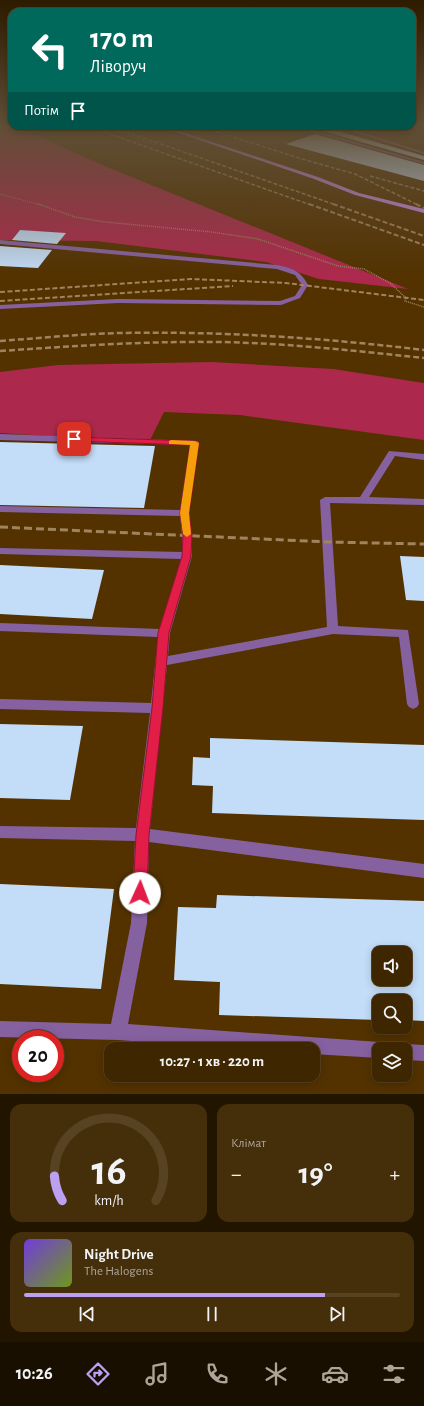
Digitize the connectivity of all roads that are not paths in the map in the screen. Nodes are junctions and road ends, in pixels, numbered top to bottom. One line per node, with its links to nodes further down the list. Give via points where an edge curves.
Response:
1 (304, 174): 2 (main road)
2 (316, 178): 3 (main road); 4 (main road, via 357,194)
3 (424, 205)
4 (424, 211)
5 (0, 242): 6 (lane, via 277,267 295,271 302,277 305,285 298,297 281,303 118,301)
6 (0, 307)
7 (0, 437): 12 (lane, via 195,443)
8 (424, 457): 9 (lane, via 392,453)
9 (363, 500): 10 (lane); 16 (lane, via 325,500)
10 (424, 502)
11 (0, 509): 12 (lane)
12 (184, 513): 14 (lane)
13 (0, 551): 14 (lane)
14 (187, 556): 17 (lane)
15 (0, 627): 17 (lane)
16 (334, 630): 18 (lane); 20 (lane, via 404,633)
17 (164, 633): 18 (lane)
18 (161, 662): 21 (lane)
19 (0, 704): 21 (lane)
20 (413, 704)
21 (157, 708): 23 (lane)
22 (0, 832): 23 (lane)
23 (142, 835): 24 (lane); 26 (lane, via 139,923)
24 (424, 871)
25 (1, 1030): 26 (lane)
26 (118, 1032): 27 (lane)
27 (372, 1050)
28 (412, 1052): 29 (lane)
29 (424, 1053)

